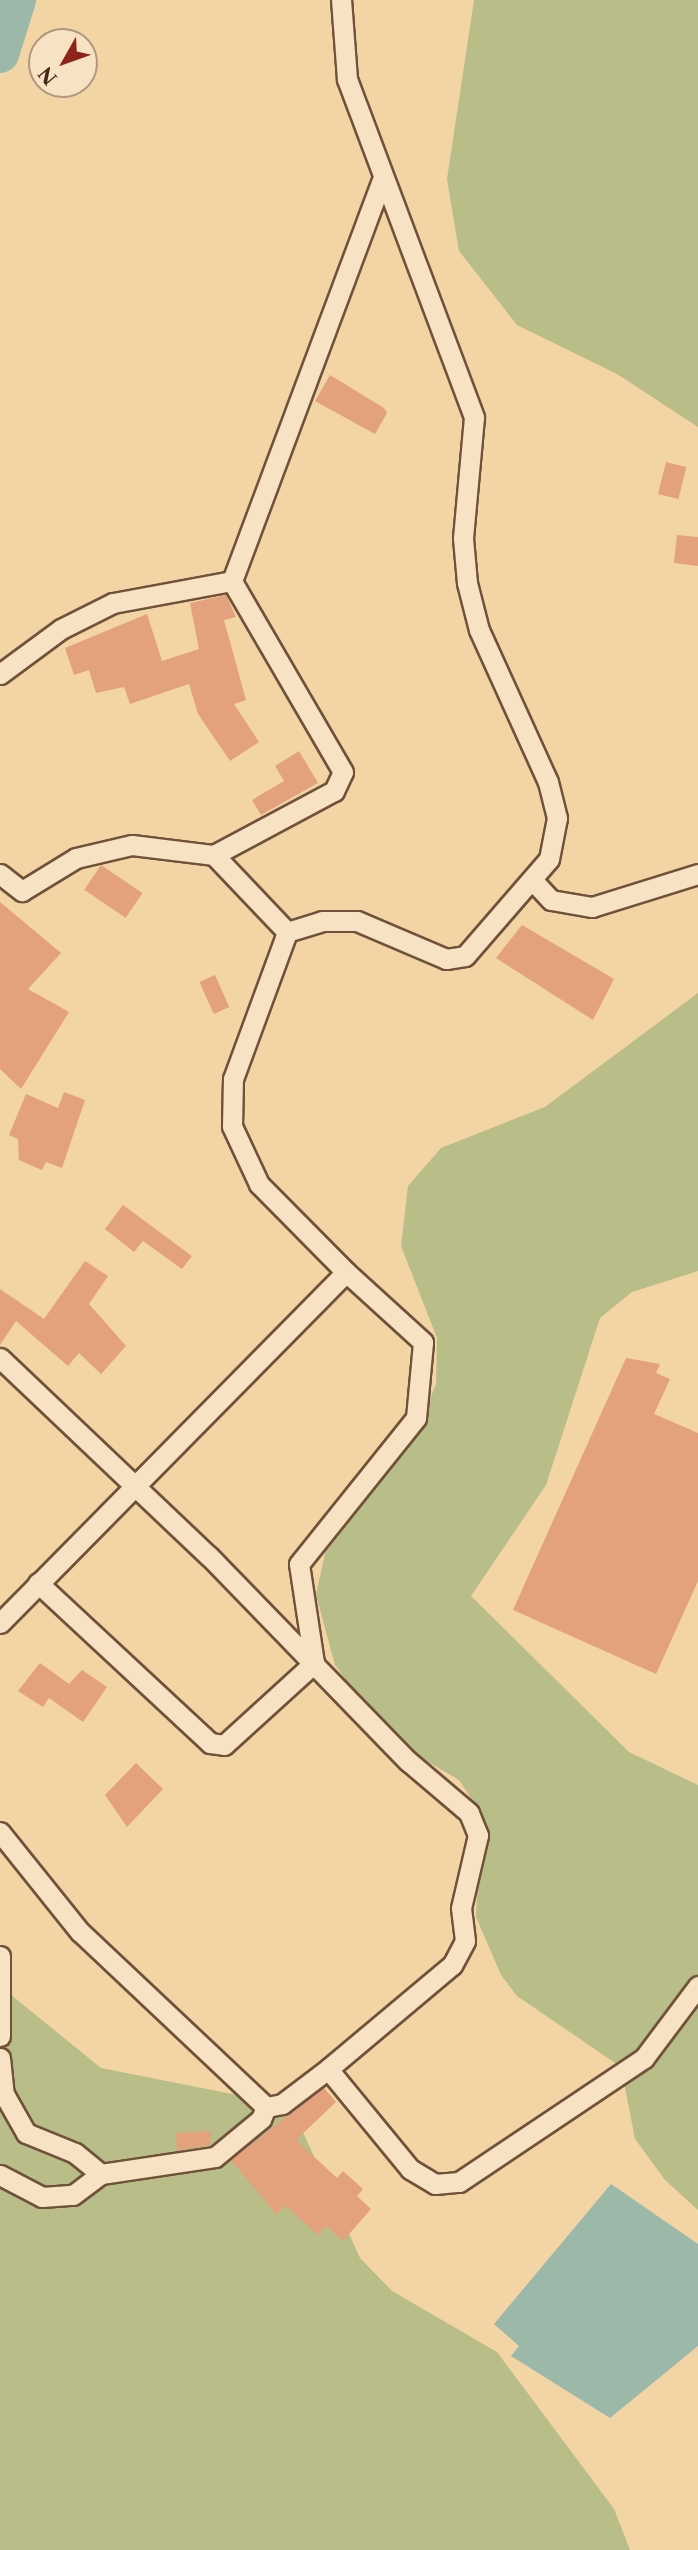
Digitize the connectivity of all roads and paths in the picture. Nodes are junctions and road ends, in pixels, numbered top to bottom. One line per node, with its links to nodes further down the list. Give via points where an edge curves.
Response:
1 (341, 0): 2 (street, via 347,79)
2 (382, 179): 3 (street); 8 (street, via 474,416 463,538 467,583 556,818 549,859)
3 (232, 581): 4 (street, via 113,603 61,629); 5 (street, via 342,772 334,792)
4 (0, 674)
5 (214, 855): 6 (street, via 132,845 76,858 22,891); 9 (street)
6 (0, 874)
7 (698, 874): 8 (street, via 592,907 551,900)
8 (535, 883): 9 (street, via 465,956 446,959 357,921 322,921)
9 (287, 932): 10 (street, via 233,1079 232,1126 259,1184)
10 (346, 1272): 12 (street); 15 (street, via 423,1342 416,1418 299,1564)
11 (0, 1358): 12 (street)
12 (134, 1485): 13 (street); 15 (street)
13 (38, 1583): 14 (street); 15 (street, via 210,1743 224,1745)
14 (0, 1623)
15 (314, 1663): 21 (street, via 408,1761 469,1813 478,1835 461,1908 465,1941 452,1965)
16 (0, 1832): 22 (street, via 80,1932)
17 (0, 1956): 19 (street)
18 (698, 1986): 21 (street, via 644,2058 459,2182 435,2185 410,2169)
19 (0, 2036)
20 (0, 2058): 24 (street, via 10,2110 26,2133 75,2153)
21 (328, 2069): 22 (street, via 282,2104)
22 (266, 2107): 24 (street, via 261,2119 215,2157)
23 (0, 2175): 24 (street, via 42,2197 73,2195)
24 (101, 2175)

